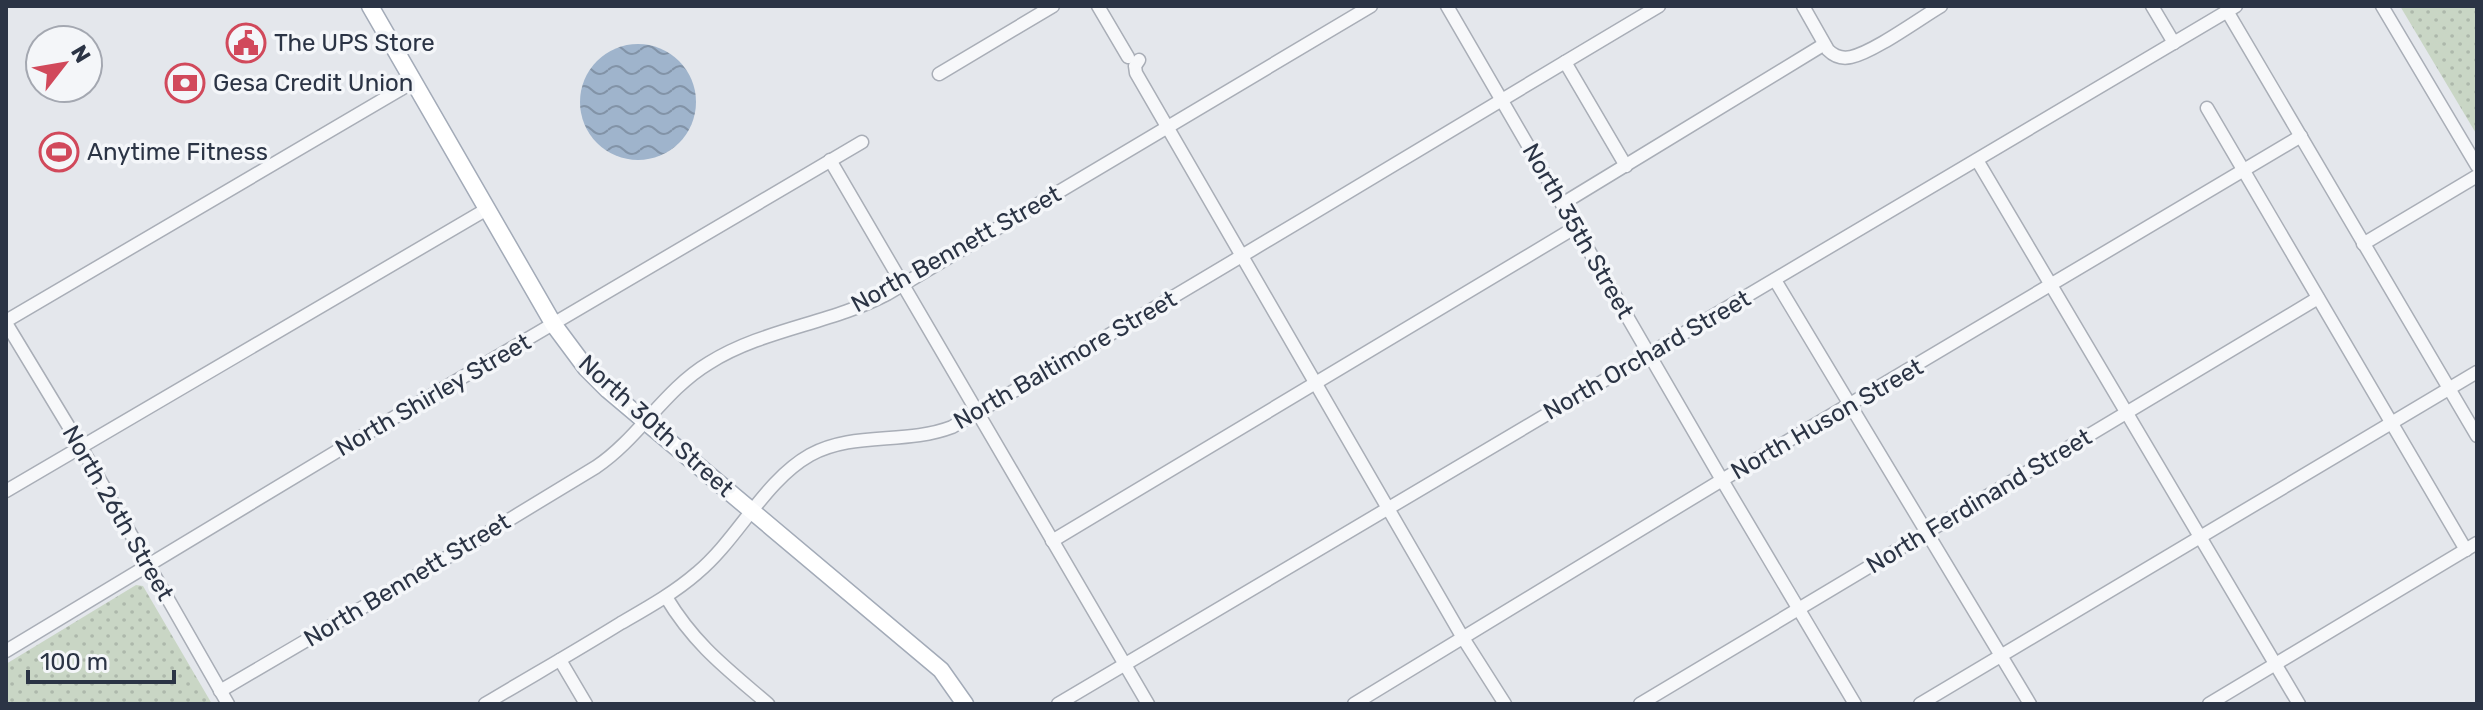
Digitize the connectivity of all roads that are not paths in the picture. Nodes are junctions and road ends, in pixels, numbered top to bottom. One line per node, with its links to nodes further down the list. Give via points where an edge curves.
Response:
1 (1053, 6): 15 (street)
2 (1098, 6): 19 (street, via 1134,59 1136,73)
3 (1371, 6): 19 (street, North Bennett Street)
4 (1447, 6): 17 (street, North 35th Street)
5 (1659, 6): 14 (street, North Baltimore Street)
6 (1803, 6): 13 (street)
7 (1941, 6): 13 (street, via 1855,56 1836,56)
8 (2152, 6): 12 (street)
9 (2382, 6): 25 (street)
10 (377, 8): 16 (main road, North 30th Street)
11 (2231, 9): 12 (street, North Orchard Street); 20 (street)
12 (2174, 43): 23 (street, North Orchard Street)
13 (1823, 45): 24 (street)
14 (1565, 62): 17 (street, North Baltimore Street); 24 (street)
15 (939, 74)
16 (413, 82): 29 (main road, North 30th Street); 37 (street)
17 (1500, 99): 28 (street, North 35th Street); 32 (street, North Baltimore Street)
18 (2207, 108): 26 (street)
19 (1167, 127): 32 (street); 34 (street, North Bennett Street)
20 (2301, 136): 26 (street, North Huson Street); 31 (street)
21 (862, 142): 22 (street, North Shirley Street)
22 (830, 160): 34 (street); 38 (street, North Shirley Street)
23 (1977, 160): 33 (street, North Orchard Street); 35 (street)
24 (1626, 166): 28 (street)
25 (2477, 166)
26 (2246, 171): 35 (street, North Huson Street); 36 (street)
27 (2477, 176): 31 (street)
28 (1562, 204): 30 (street, North 35th Street)
29 (487, 209): 38 (main road, North 30th Street); 49 (street)
30 (1576, 227): 39 (street, North 35th Street); 41 (street)
31 (2363, 244): 42 (street)
32 (1242, 256): 41 (street); 44 (street, North Baltimore Street)
33 (1775, 280): 39 (street, North Orchard Street); 43 (street)
34 (902, 285): 44 (street); 46 (street, North Bennett Street, via 860,306 726,352 681,383)
35 (2052, 286): 43 (street, North Huson Street); 45 (street)
36 (2318, 298): 45 (street, North Ferdinand Street); 47 (street)
37 (6, 322): 49 (street, North 26th Street)
38 (554, 325): 46 (main road, North 30th Street, via 594,377); 58 (street, North Shirley Street)
39 (1649, 354): 50 (street, North 35th Street); 52 (street, North Orchard Street)
40 (2477, 372): 42 (street)
41 (1315, 383): 52 (street); 56 (street)
42 (2449, 388): 47 (street); 48 (street)
43 (1850, 406): 50 (street, North Huson Street); 54 (street)
44 (977, 412): 53 (street, North Baltimore Street, via 933,434 844,441 818,451 789,470); 56 (street)
45 (2127, 412): 54 (street, North Ferdinand Street); 55 (street)
46 (645, 421): 53 (main road, North 30th Street); 67 (street, North Bennett Street, via 596,467)
47 (2392, 422): 55 (street); 57 (street)
48 (2477, 436)
49 (81, 447): 51 (street); 58 (street, North 26th Street)
50 (1722, 480): 60 (street, North 35th Street); 61 (street, North Huson Street)
51 (6, 491)
52 (1390, 508): 61 (street); 65 (street, North Orchard Street)
53 (753, 511): 59 (street, North Baltimore Street, via 705,566); 72 (main road, North 30th Street, via 941,670)
54 (1927, 532): 60 (street, North Ferdinand Street); 63 (street)
55 (2200, 536): 63 (street); 66 (street)
56 (1052, 541): 65 (street)
57 (2474, 546): 66 (street)
58 (148, 565): 62 (street, North Shirley Street); 67 (street, North 26th Street)
59 (666, 597): 64 (street, North Baltimore Street); 71 (street, via 696,640)
60 (1799, 608): 77 (street, North Ferdinand Street); 78 (street, North 35th Street)
61 (1463, 638): 75 (street, North Huson Street); 76 (street)
62 (6, 651)
63 (2001, 657): 79 (street); 80 (street)
64 (560, 660): 69 (street, North Baltimore Street); 70 (street)
65 (1125, 664): 73 (street, North Orchard Street); 74 (street)
66 (2275, 664): 81 (street); 82 (street)
67 (220, 691): 68 (street, North 26th Street)
68 (228, 704)
69 (485, 704)
70 (586, 704)
71 (768, 704)
72 (965, 704)
73 (1058, 704)
74 (1148, 704)
75 (1354, 704)
76 (1505, 704)
77 (1640, 704)
78 (1855, 704)
79 (1920, 704)
80 (2030, 704)
81 (2209, 704)
82 (2299, 704)

